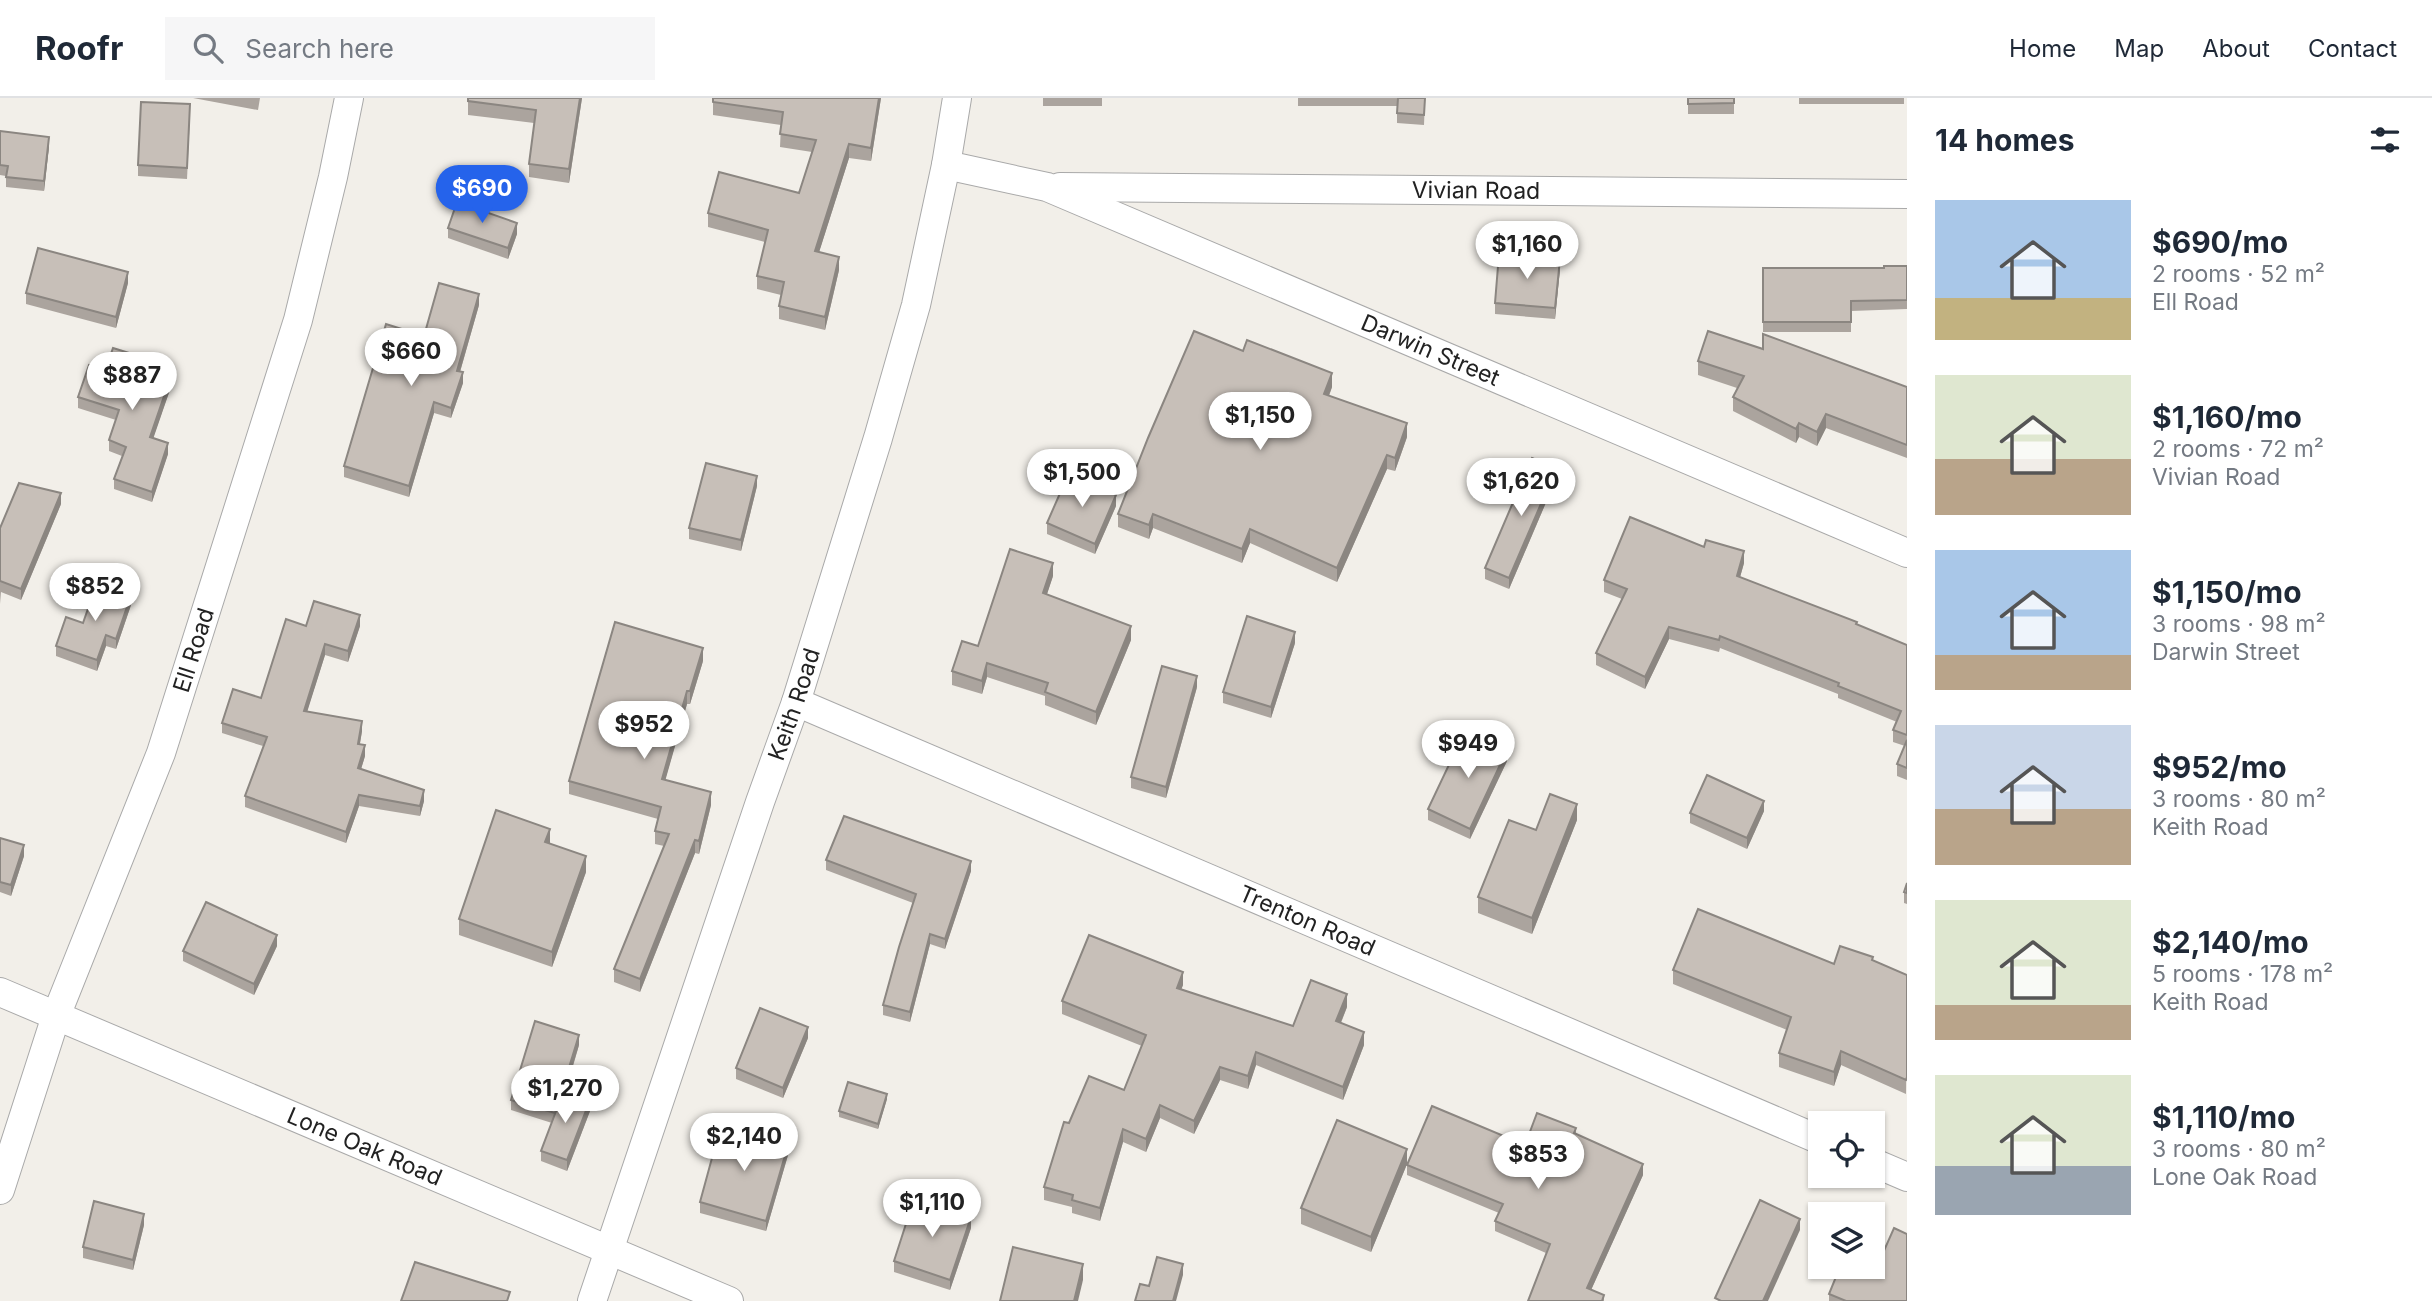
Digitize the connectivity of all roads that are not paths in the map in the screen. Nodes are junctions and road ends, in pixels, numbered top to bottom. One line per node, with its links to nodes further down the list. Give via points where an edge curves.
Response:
1 (349, 98): 9 (street, Ell Road, via 298,320 166,740)
2 (957, 98): 3 (street, Keith Road)
3 (946, 165): 4 (street, Darwin Street); 7 (street, Keith Road, via 916,305)
4 (1047, 187): 5 (street, Vivian Road); 6 (street, Darwin Street)
5 (1907, 194)
6 (1907, 553)
7 (796, 702): 10 (street, Trenton Road); 14 (street, Keith Road)
8 (0, 992): 9 (street, Lone Oak Road)
9 (56, 1016): 13 (street, Ell Road); 14 (street, Lone Oak Road)
10 (1808, 1135)
11 (1885, 1168): 12 (street)
12 (1907, 1177)
13 (0, 1190)
14 (609, 1250): 15 (street, Keith Road); 16 (street, Lone Oak Road)
15 (592, 1301)
16 (729, 1301)

